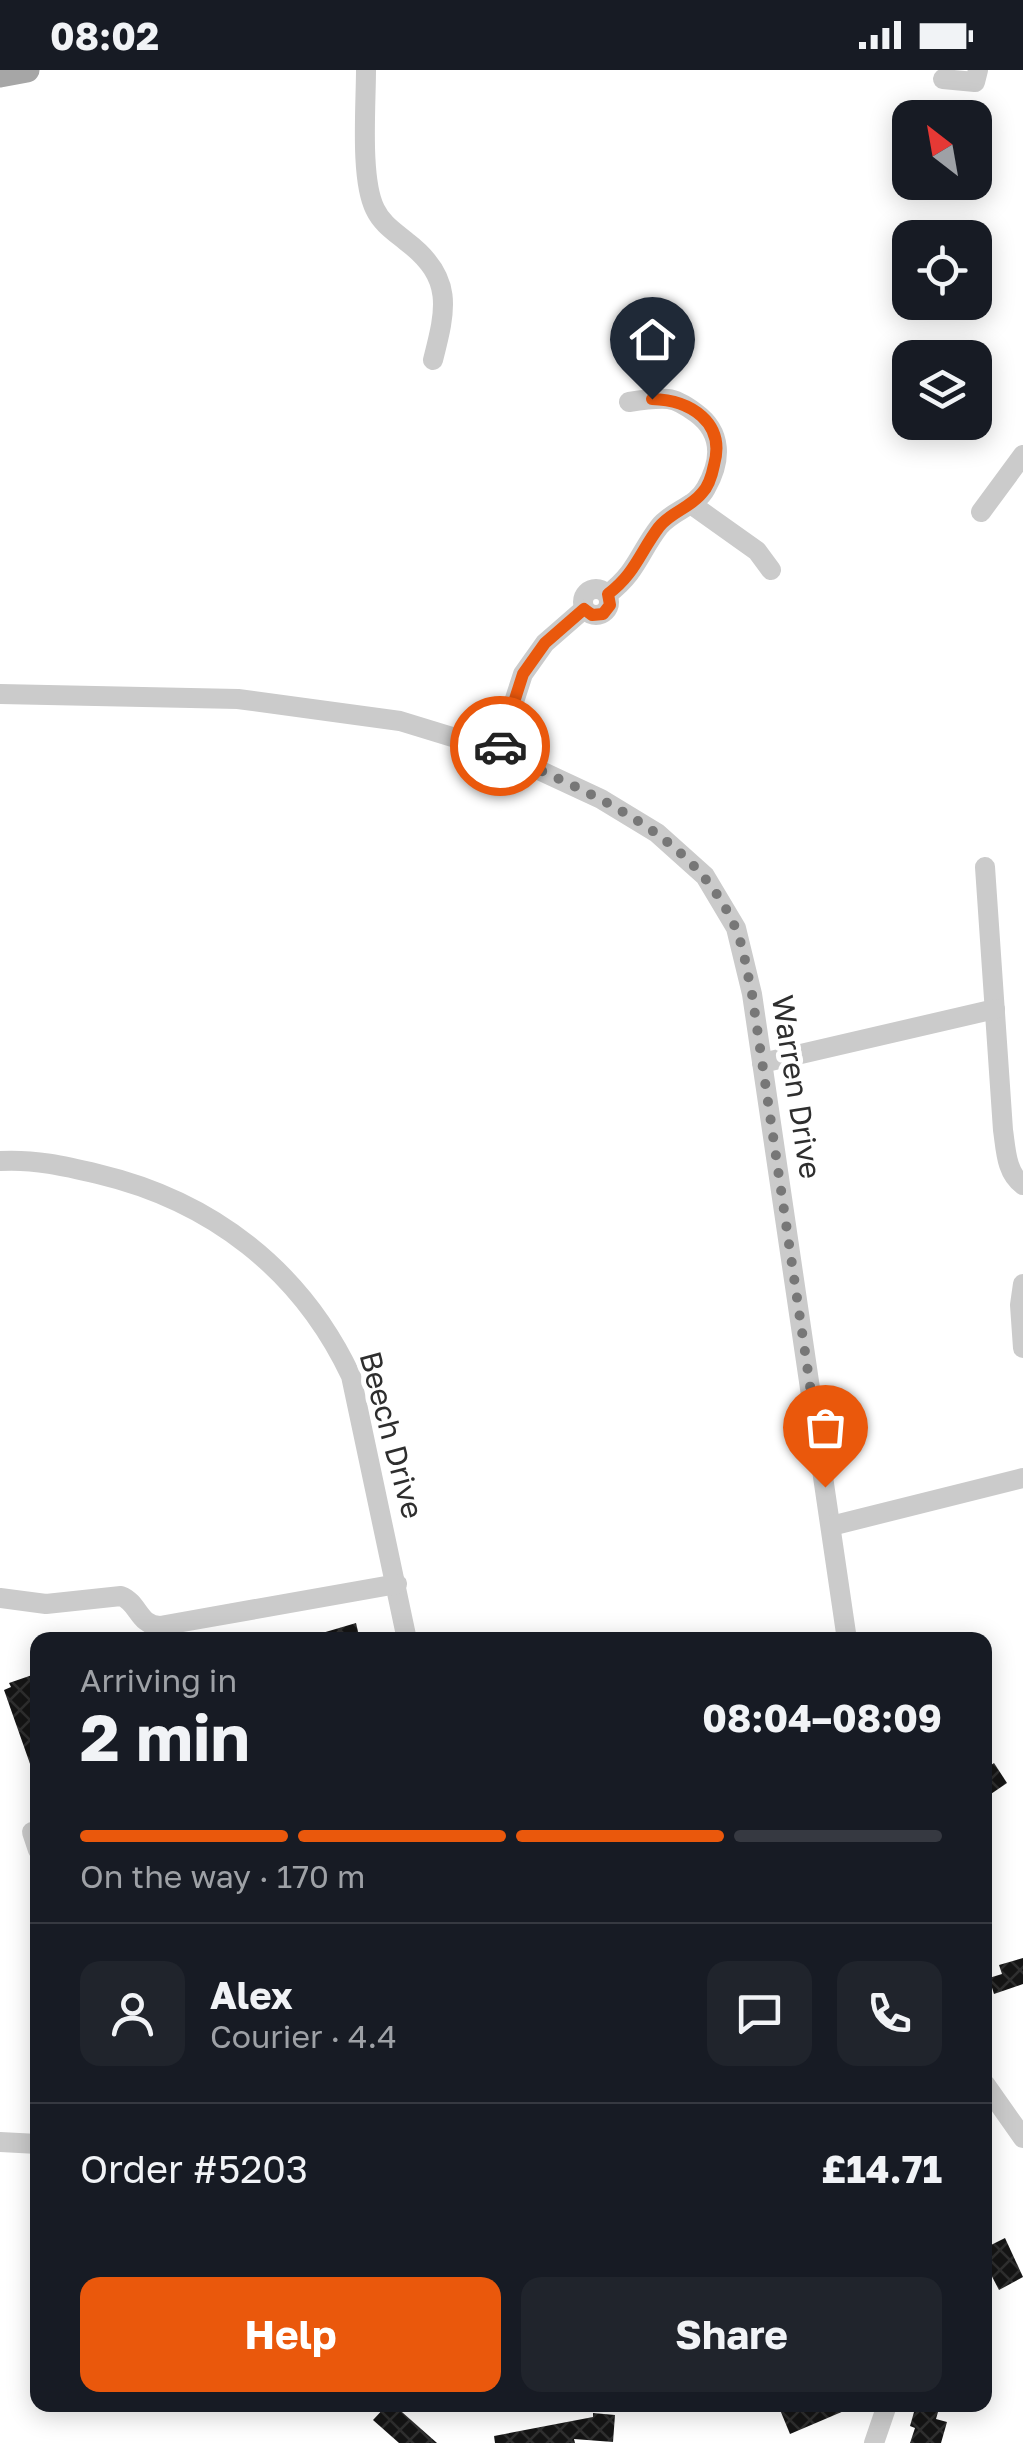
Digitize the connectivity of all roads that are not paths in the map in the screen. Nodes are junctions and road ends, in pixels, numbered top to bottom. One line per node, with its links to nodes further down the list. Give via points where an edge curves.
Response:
1 (27, 70): 4 (main road)
2 (366, 70): 6 (street, via 370,194 384,222 426,256 443,290 445,312)
3 (978, 70): 5 (street, via 975,82)
4 (0, 75)
5 (944, 79)
6 (433, 360)
7 (629, 402): 9 (street, via 672,400 712,426 717,456 706,490)
8 (1023, 455): 10 (street)
9 (692, 504): 11 (street, via 757,551); 13 (street, via 664,521 632,572 608,594 603,614 584,609 545,643 523,674)
10 (981, 512)
11 (771, 570)
12 (0, 694): 13 (street, Warren Drive, via 238,698 400,720)
13 (498, 751): 16 (street, Warren Drive, via 601,799 657,833 705,876 736,928)
14 (985, 867): 15 (street)
15 (994, 1008): 16 (street); 17 (street)
16 (762, 1064): 23 (street, Warren Drive)
17 (1010, 1139): 19 (street, via 1014,1179)
18 (0, 1161): 24 (street, Beech Drive, via 52,1163 128,1180 191,1206 264,1255 290,1282 351,1376)
19 (1023, 1185)
20 (1023, 1284): 21 (street)
21 (1023, 1348)
22 (1023, 1478): 23 (street)
23 (831, 1526): 27 (street, Warren Drive)
24 (397, 1584): 25 (street, via 160,1626 146,1622 121,1596 46,1604); 26 (street, Beech Drive)
25 (0, 1598)
26 (406, 1632)
27 (846, 1632)
28 (992, 2094): 29 (street)
29 (1023, 2138)
30 (0, 2142): 31 (street)
31 (30, 2144)
32 (884, 2412): 33 (street)
33 (874, 2443)

